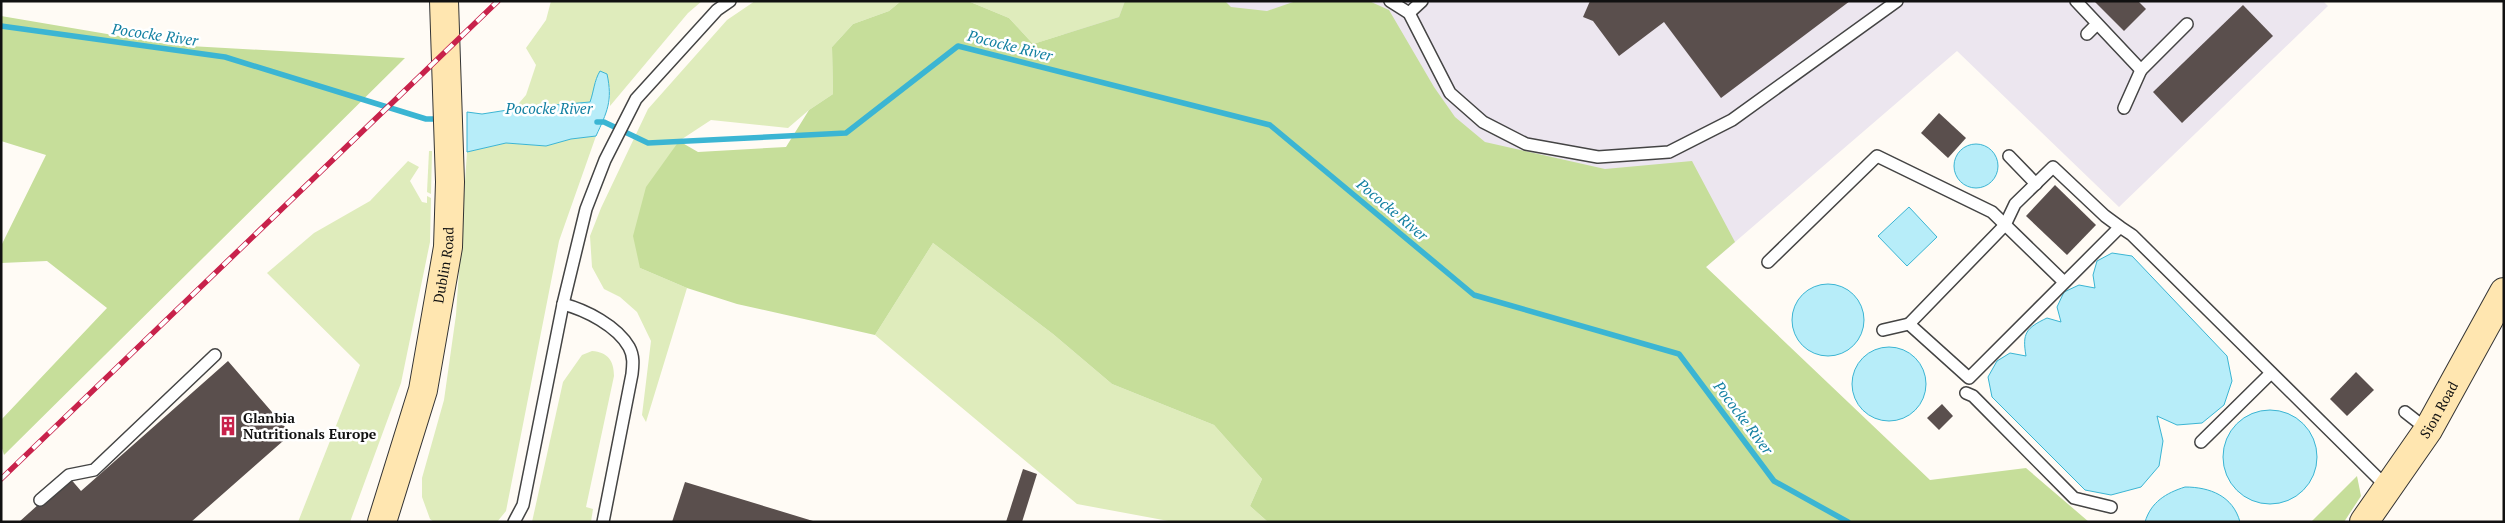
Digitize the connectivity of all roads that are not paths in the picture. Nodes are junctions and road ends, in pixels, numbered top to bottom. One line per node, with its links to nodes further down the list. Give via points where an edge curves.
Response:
1 (444, 1): 32 (main road, Dublin Road, via 450,182 448,247 423,390)
2 (730, 1): 20 (lane, via 717,10 636,99 586,209)
3 (1390, 1): 7 (lane)
4 (1422, 1): 7 (lane)
5 (1897, 1): 7 (lane, via 1724,124 1669,152 1598,157 1526,144 1483,122 1450,93)
6 (2076, 1): 9 (lane)
7 (1408, 13)
8 (2187, 24): 11 (lane)
9 (2096, 25): 10 (lane); 11 (lane)
10 (2087, 34)
11 (2140, 70): 12 (lane)
12 (2124, 108)
13 (2009, 156): 14 (lane)
14 (2036, 184): 15 (lane, via 2015,204); 16 (lane, via 2053,167)
15 (2005, 225): 17 (lane, via 1992,212 1877,156); 18 (lane); 21 (lane)
16 (2120, 227): 18 (lane); 24 (lane, via 2132,235)
17 (1768, 262)
18 (2064, 282): 25 (lane)
19 (2504, 292): 27 (main road, Sion Road)
20 (563, 304): 33 (lane, via 523,504); 34 (lane, via 610,328 625,342 633,360)
21 (1910, 324): 22 (lane); 25 (lane)
22 (1883, 330)
23 (215, 355): 30 (lane, via 94,470 69,475)
24 (2271, 373): 28 (lane); 29 (lane)
25 (1969, 378): 31 (lane, via 1962,397 1973,396 2074,498)
26 (2405, 412): 27 (lane)
27 (2428, 430): 29 (main road, Sion Road)
28 (2201, 442)
29 (2388, 488): 35 (main road, Sion Road)
30 (40, 500)
31 (2111, 507)
32 (382, 522)
33 (514, 522)
34 (603, 522)
35 (2364, 522)

